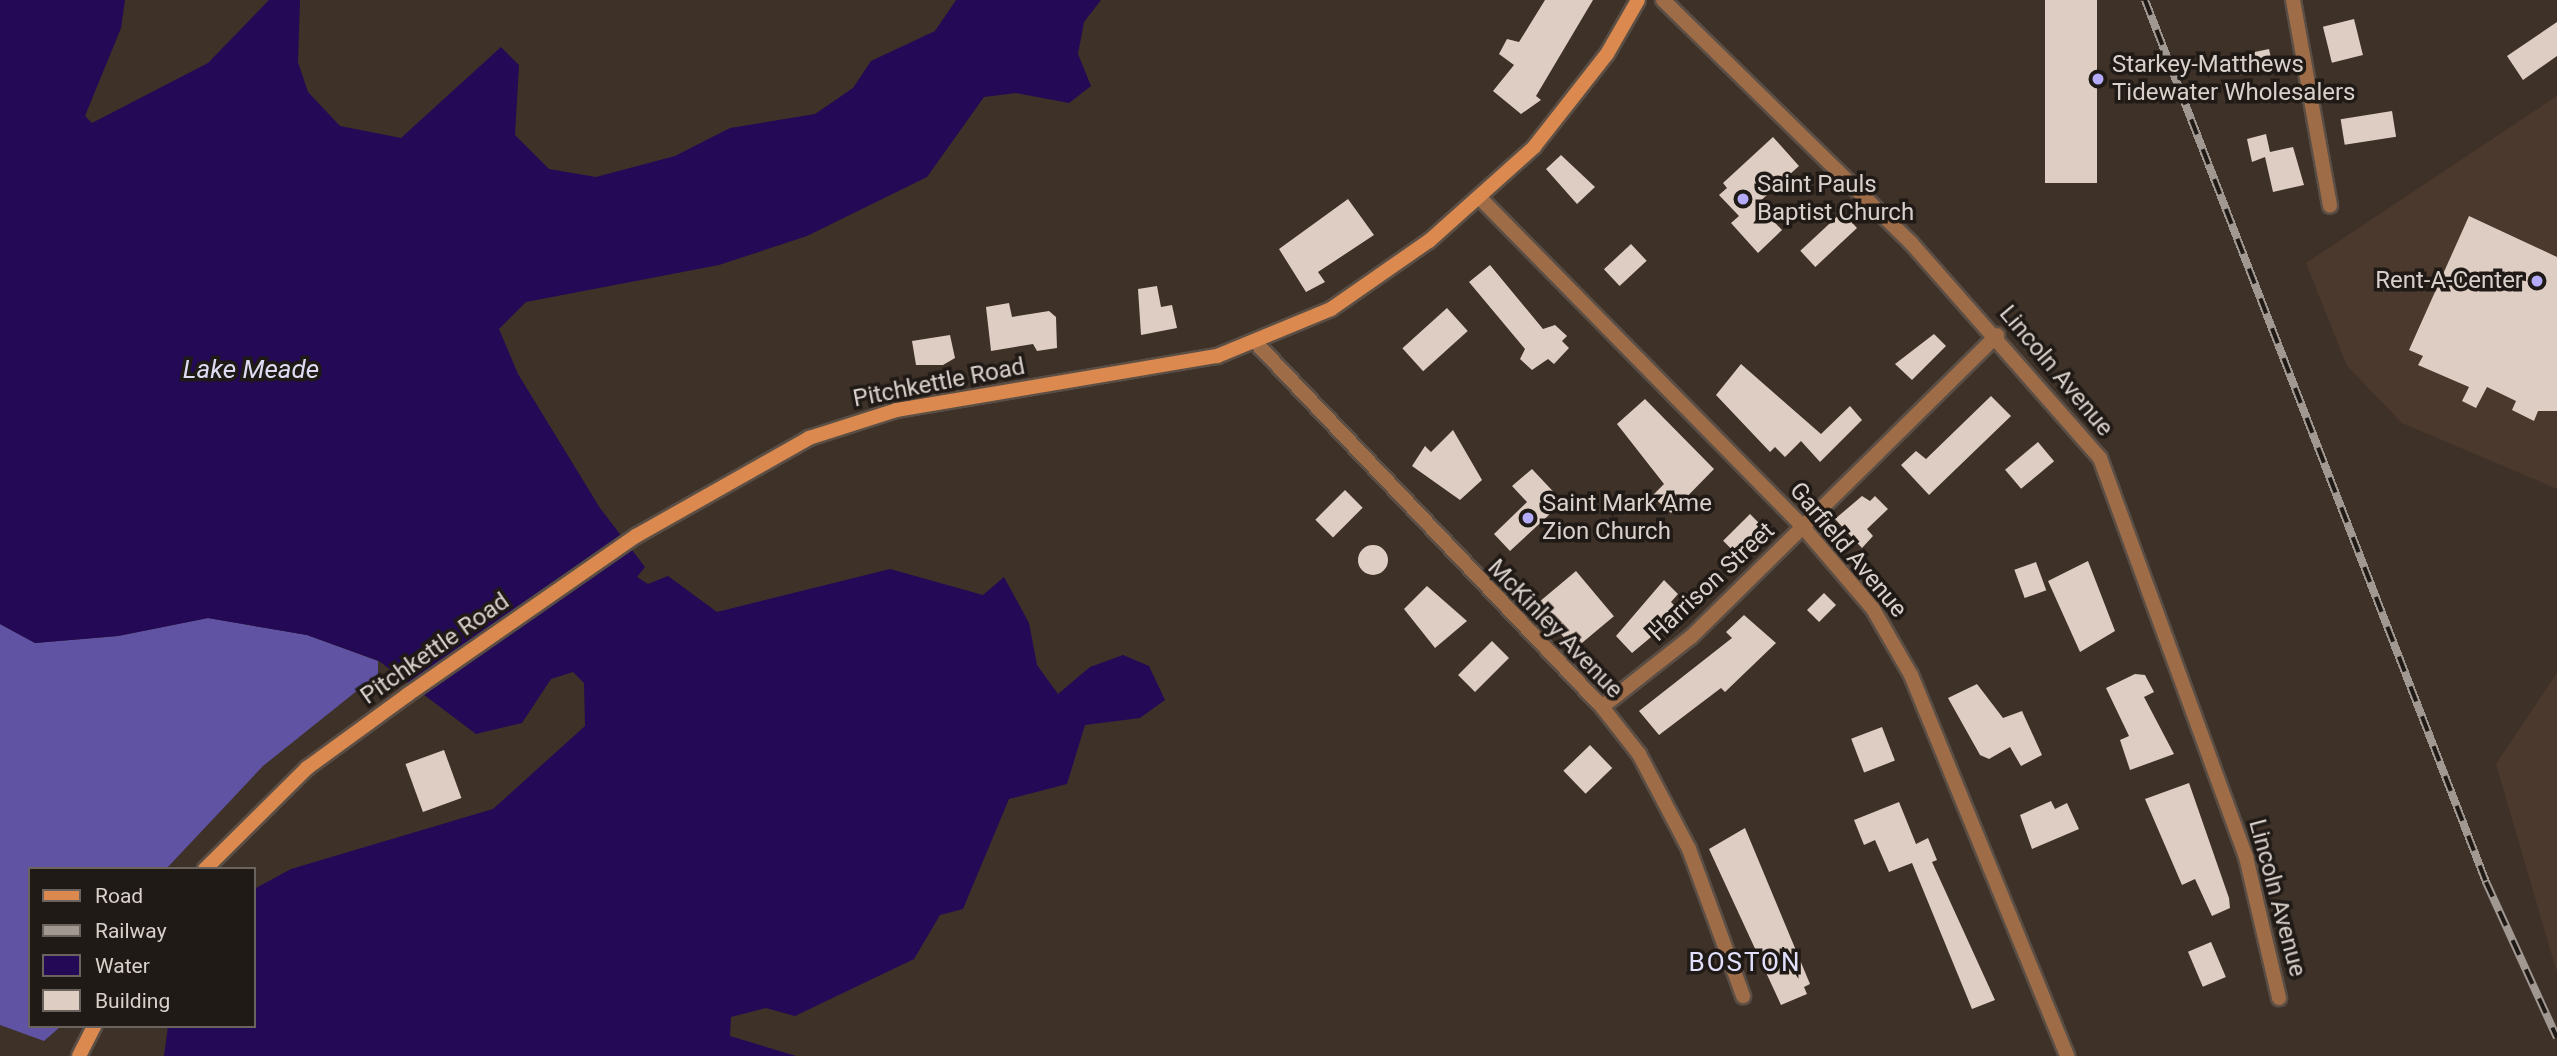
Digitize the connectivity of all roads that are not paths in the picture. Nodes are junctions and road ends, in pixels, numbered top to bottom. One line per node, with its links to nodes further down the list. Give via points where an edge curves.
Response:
1 (1637, 0): 4 (main road, Pitchkettle Road, via 1569,106)
2 (1663, 0): 6 (street, Lincoln Avenue)
3 (2293, 0): 5 (street)
4 (1480, 198): 7 (main road, Pitchkettle Road, via 1331,309); 8 (street, Garfield Avenue)
5 (2330, 206)
6 (1997, 335): 8 (street, Harrison Street); 12 (street, Lincoln Avenue, via 2077,426 2117,493 2246,857)
7 (1257, 344): 9 (street, McKinley Avenue); 10 (main road, Pitchkettle Road, via 1200,360 852,422 768,459 636,536 407,695 307,768)
8 (1803, 527): 9 (street, Harrison Street, via 1691,638); 15 (street, Garfield Avenue, via 1873,609 1906,665)
9 (1602, 708): 11 (street, McKinley Avenue, via 1666,800)
10 (207, 867)
11 (1743, 996)
12 (2279, 998)
13 (93, 1028): 14 (main road)
14 (79, 1056)
15 (2067, 1056)

